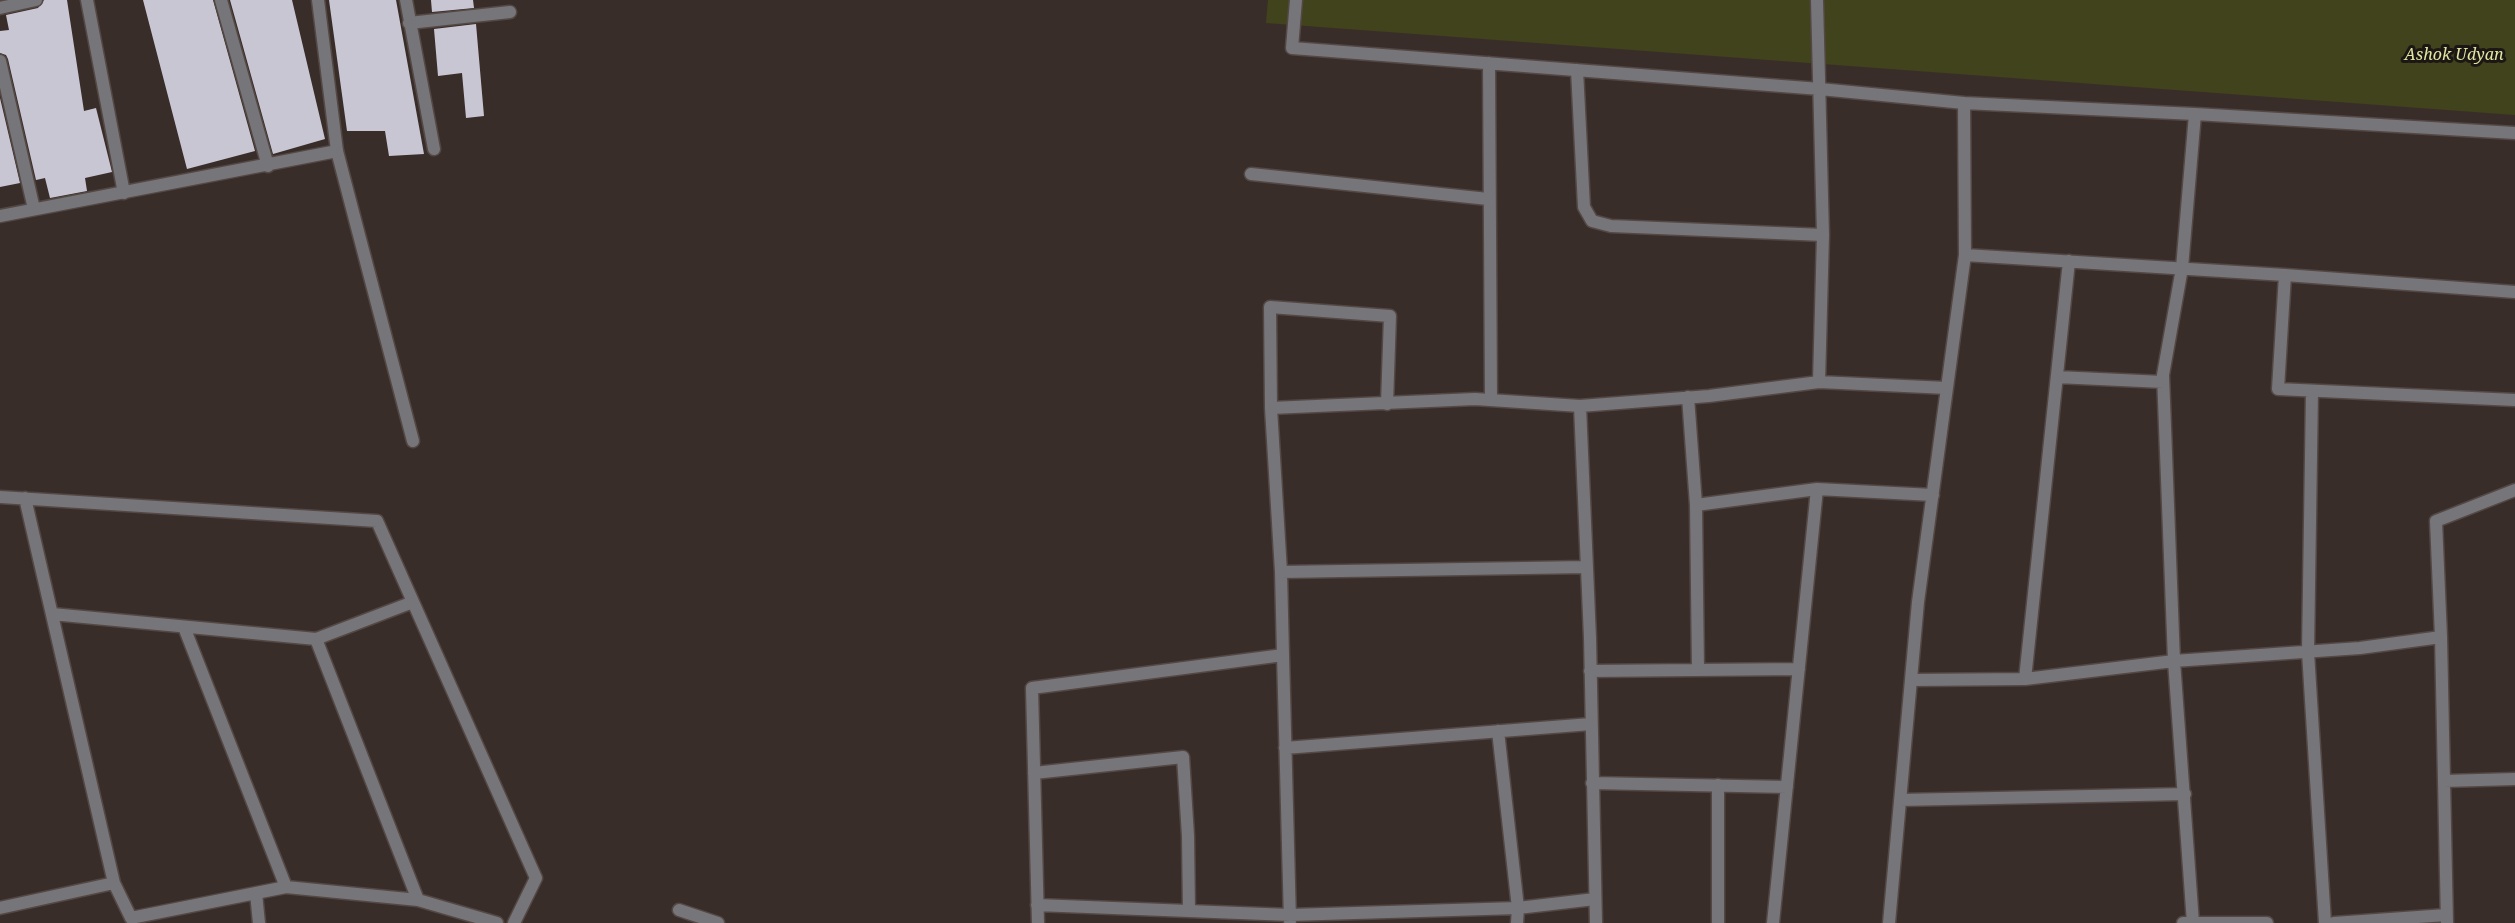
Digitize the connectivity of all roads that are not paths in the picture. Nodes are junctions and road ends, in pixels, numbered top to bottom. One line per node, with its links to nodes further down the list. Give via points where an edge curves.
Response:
1 (36, 0): 8 (street)
2 (87, 0): 22 (street)
3 (220, 0): 20 (street)
4 (318, 0): 19 (street)
5 (406, 0): 10 (street)
6 (1296, 0): 12 (street, via 1292,48)
7 (1817, 0): 14 (street)
8 (0, 9)
9 (510, 12): 10 (street)
10 (409, 23): 18 (street)
11 (0, 61): 24 (street)
12 (1489, 63): 13 (street); 23 (street)
13 (1577, 70): 14 (street); 26 (street, via 1584,207 1592,221 1611,226)
14 (1820, 89): 15 (street); 26 (street)
15 (1964, 103): 16 (street); 27 (street)
16 (2195, 114): 17 (street); 29 (street)
17 (2515, 133)
18 (434, 149)
19 (337, 151): 20 (street); 43 (street)
20 (268, 166): 22 (street)
21 (1251, 174): 23 (street)
22 (124, 194): 24 (street)
23 (1488, 199): 38 (street)
24 (34, 209): 25 (street)
25 (0, 216)
26 (1823, 235): 33 (street)
27 (1965, 255): 28 (street); 35 (street)
28 (2069, 261): 29 (street); 32 (street)
29 (2182, 268): 30 (street); 34 (street)
30 (2285, 275): 31 (street); 36 (street, via 2278,389)
31 (2515, 292)
32 (2057, 377): 34 (street); 63 (street)
33 (1819, 382): 35 (street); 37 (street)
34 (2163, 382): 59 (street)
35 (1947, 388): 46 (street)
36 (2312, 391): 39 (street); 57 (street)
37 (1688, 397): 41 (street); 49 (street)
38 (1491, 400): 40 (street); 41 (street)
39 (2515, 400)
40 (1387, 404): 42 (street); 42 (street, via 1390,316 1270,307)
41 (1580, 406): 50 (street)
42 (1271, 408): 51 (street)
43 (413, 441)
44 (1817, 489): 46 (street); 49 (street); 60 (street)
45 (2515, 490): 55 (street, via 2436,521)
46 (1932, 495): 64 (street)
47 (0, 497): 48 (street)
48 (25, 498): 52 (street, via 377,521); 53 (street)
49 (1696, 505): 61 (street)
50 (1586, 567): 51 (street); 62 (street)
51 (1281, 572): 58 (street)
52 (413, 602): 56 (street); 90 (street, via 536,878)
53 (52, 614): 54 (street); 76 (street)
54 (184, 627): 56 (street); 77 (street)
55 (2441, 637): 57 (street); 70 (street)
56 (316, 639): 80 (street)
57 (2308, 652): 59 (street); 100 (street)
58 (1283, 655): 67 (street); 68 (street, via 1032,688)
59 (2174, 660): 63 (street); 74 (street)
60 (1798, 669): 61 (street); 73 (street)
61 (1698, 670): 62 (street)
62 (1590, 671): 65 (street)
63 (2025, 679): 64 (street)
64 (1911, 680): 75 (street)
65 (1591, 723): 66 (street); 71 (street)
66 (1498, 731): 67 (street); 83 (street)
67 (1285, 748): 86 (street)
68 (1034, 773): 81 (street); 85 (street, via 1183,757)
69 (2515, 779): 70 (street)
70 (2444, 781): 87 (street)
71 (1592, 783): 72 (street); 79 (street)
72 (1718, 785): 73 (street); 95 (street)
73 (1787, 787): 96 (street)
74 (2185, 795): 75 (street); 98 (street)
75 (1900, 800): 97 (street)
76 (114, 883): 78 (street, via 130,918); 82 (street)
77 (286, 887): 78 (street); 80 (street)
78 (256, 893): 88 (street)
79 (1595, 898): 83 (street); 94 (street)
80 (418, 900): 89 (street)
81 (1037, 905): 85 (street); 92 (street)
82 (0, 908)
83 (1518, 908): 86 (street); 93 (street)
84 (679, 910): 91 (street)
85 (1189, 911): 86 (street)
86 (1290, 919)
87 (2446, 919): 101 (street)
88 (260, 923)
89 (497, 923)
90 (514, 923)
91 (718, 923)
92 (1038, 923)
93 (1517, 923)
94 (1596, 923)
95 (1718, 923)
96 (1773, 923)
97 (1889, 923)
98 (2190, 923): 99 (street)
99 (2267, 923)
100 (2325, 923)
101 (2334, 923)

